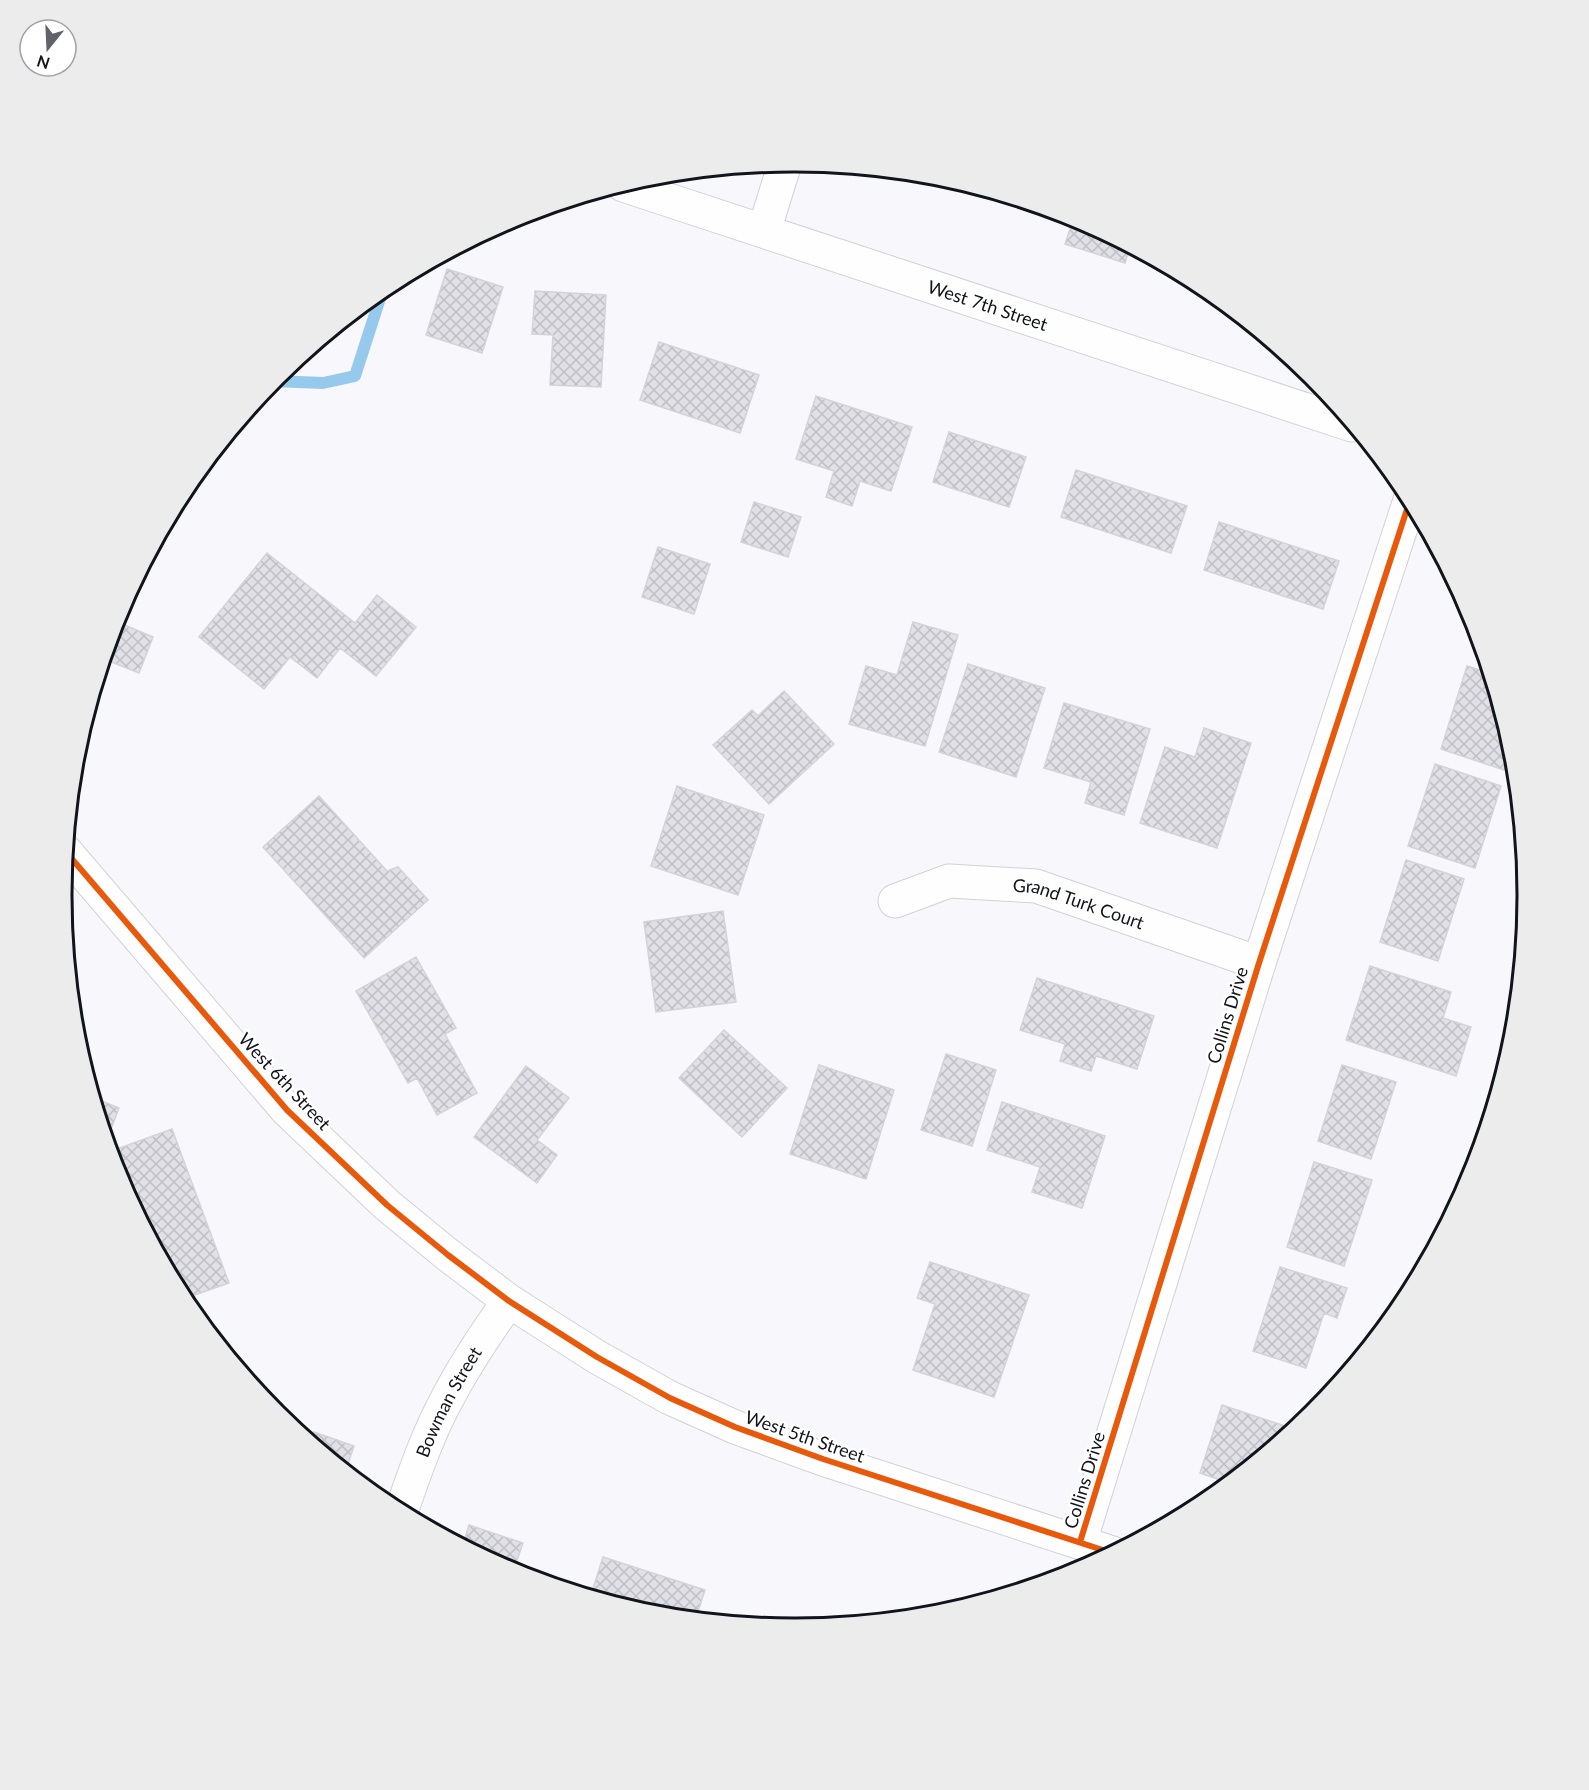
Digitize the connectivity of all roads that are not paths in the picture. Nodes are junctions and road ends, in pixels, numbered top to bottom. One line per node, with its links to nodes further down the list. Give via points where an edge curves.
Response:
1 (782, 173): 3 (street)
2 (638, 190): 3 (street, West 7th Street)
3 (764, 231): 4 (street, West 7th Street)
4 (1340, 421)
5 (1406, 512): 8 (street, Collins Drive)
6 (73, 861): 9 (street, West 6th Street, via 287,1110 387,1205)
7 (895, 901): 8 (street, Grand Turk Court, via 949,881 1036,885)
8 (1259, 963): 11 (street, Collins Drive)
9 (510, 1301): 10 (street, Bowman Street, via 481,1340 445,1402); 11 (street, West 5th Street, via 607,1363 670,1398 735,1427)
10 (404, 1503)
11 (1080, 1542): 12 (street, West 5th Street)
12 (1102, 1549)

